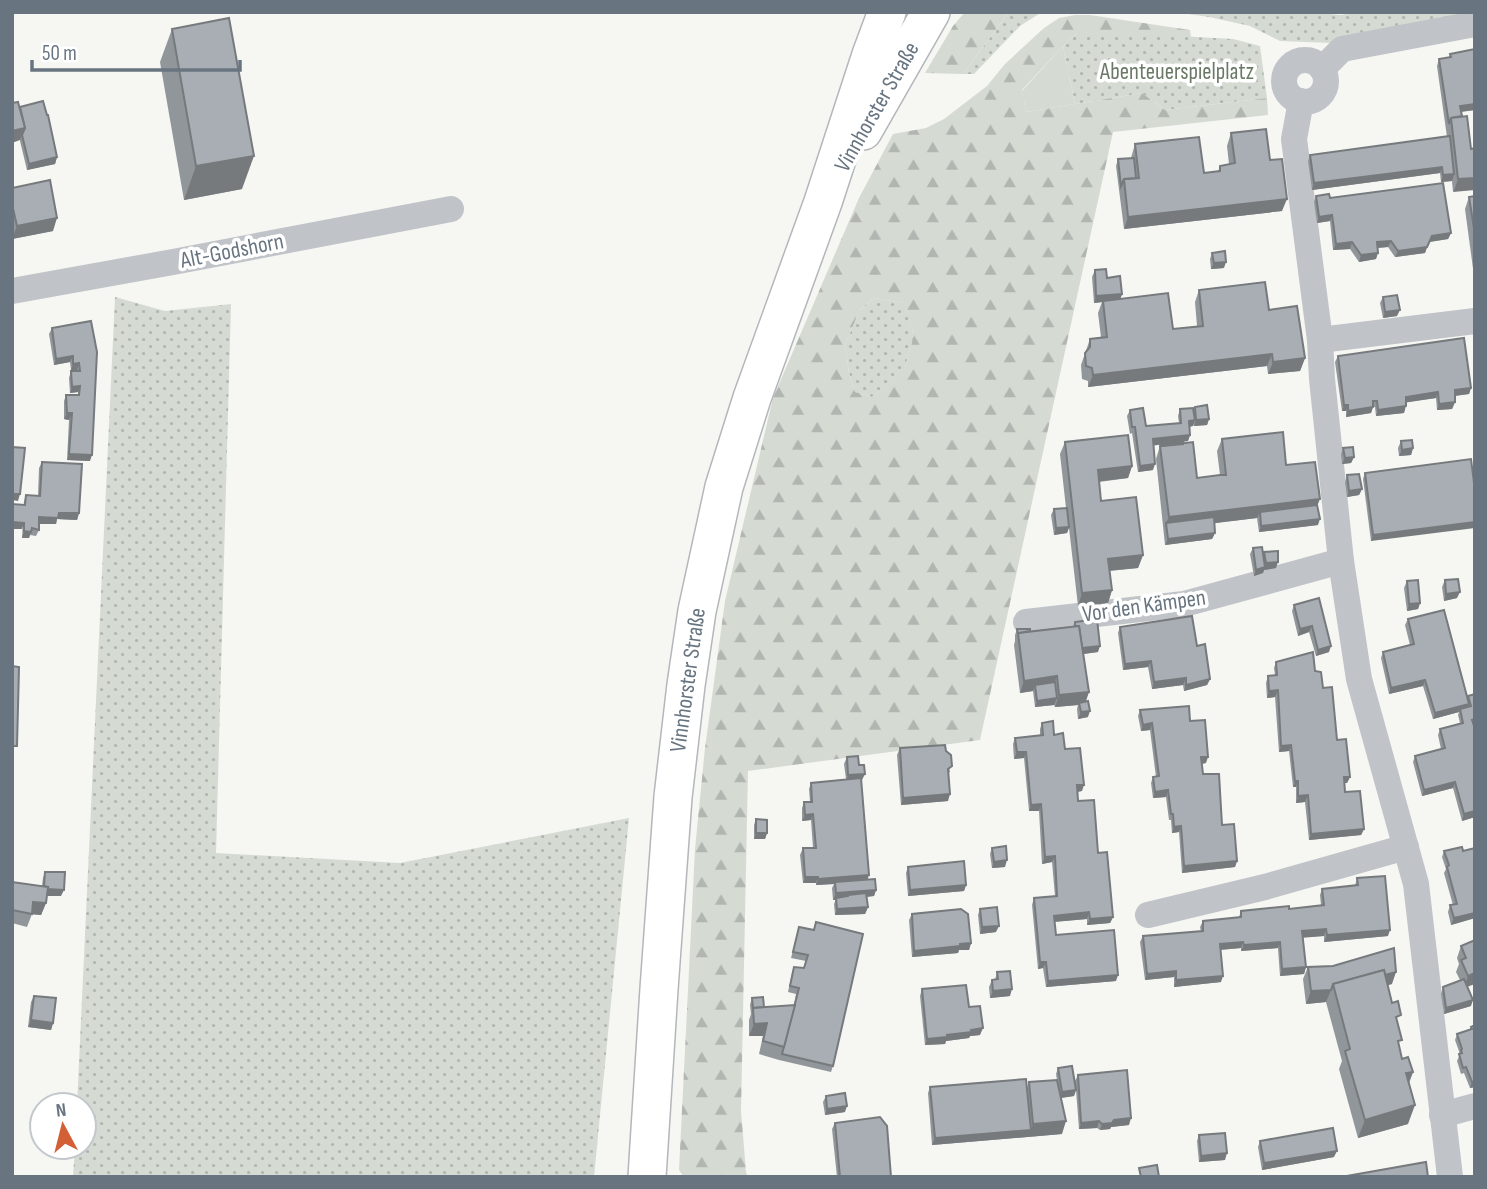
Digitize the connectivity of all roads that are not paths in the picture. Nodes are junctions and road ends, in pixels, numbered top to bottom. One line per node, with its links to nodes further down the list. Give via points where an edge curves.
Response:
1 (887, 12): 4 (street, Vinnhorster Straße)
2 (931, 12): 4 (street, Vinnhorster Straße)
3 (1475, 24): 8 (street, via 1342,50 1322,69 1303,60 1286,72 1285,87 1301,101 1294,139)
4 (823, 202): 15 (street, Vinnhorster Straße, via 728,474 697,611 673,797)
5 (451, 209): 6 (street, Alt-Godshorn)
6 (12, 291)
7 (1475, 321): 8 (street)
8 (1320, 341): 9 (street)
9 (1341, 561): 10 (street, Vor den Kämpen, via 1184,604); 11 (street, via 1359,679)
10 (1026, 622)
11 (1406, 847): 12 (street); 14 (street, via 1416,884)
12 (1148, 915)
13 (1475, 1106): 14 (street)
14 (1442, 1115): 16 (street)
15 (648, 1177)
16 (1450, 1177)

